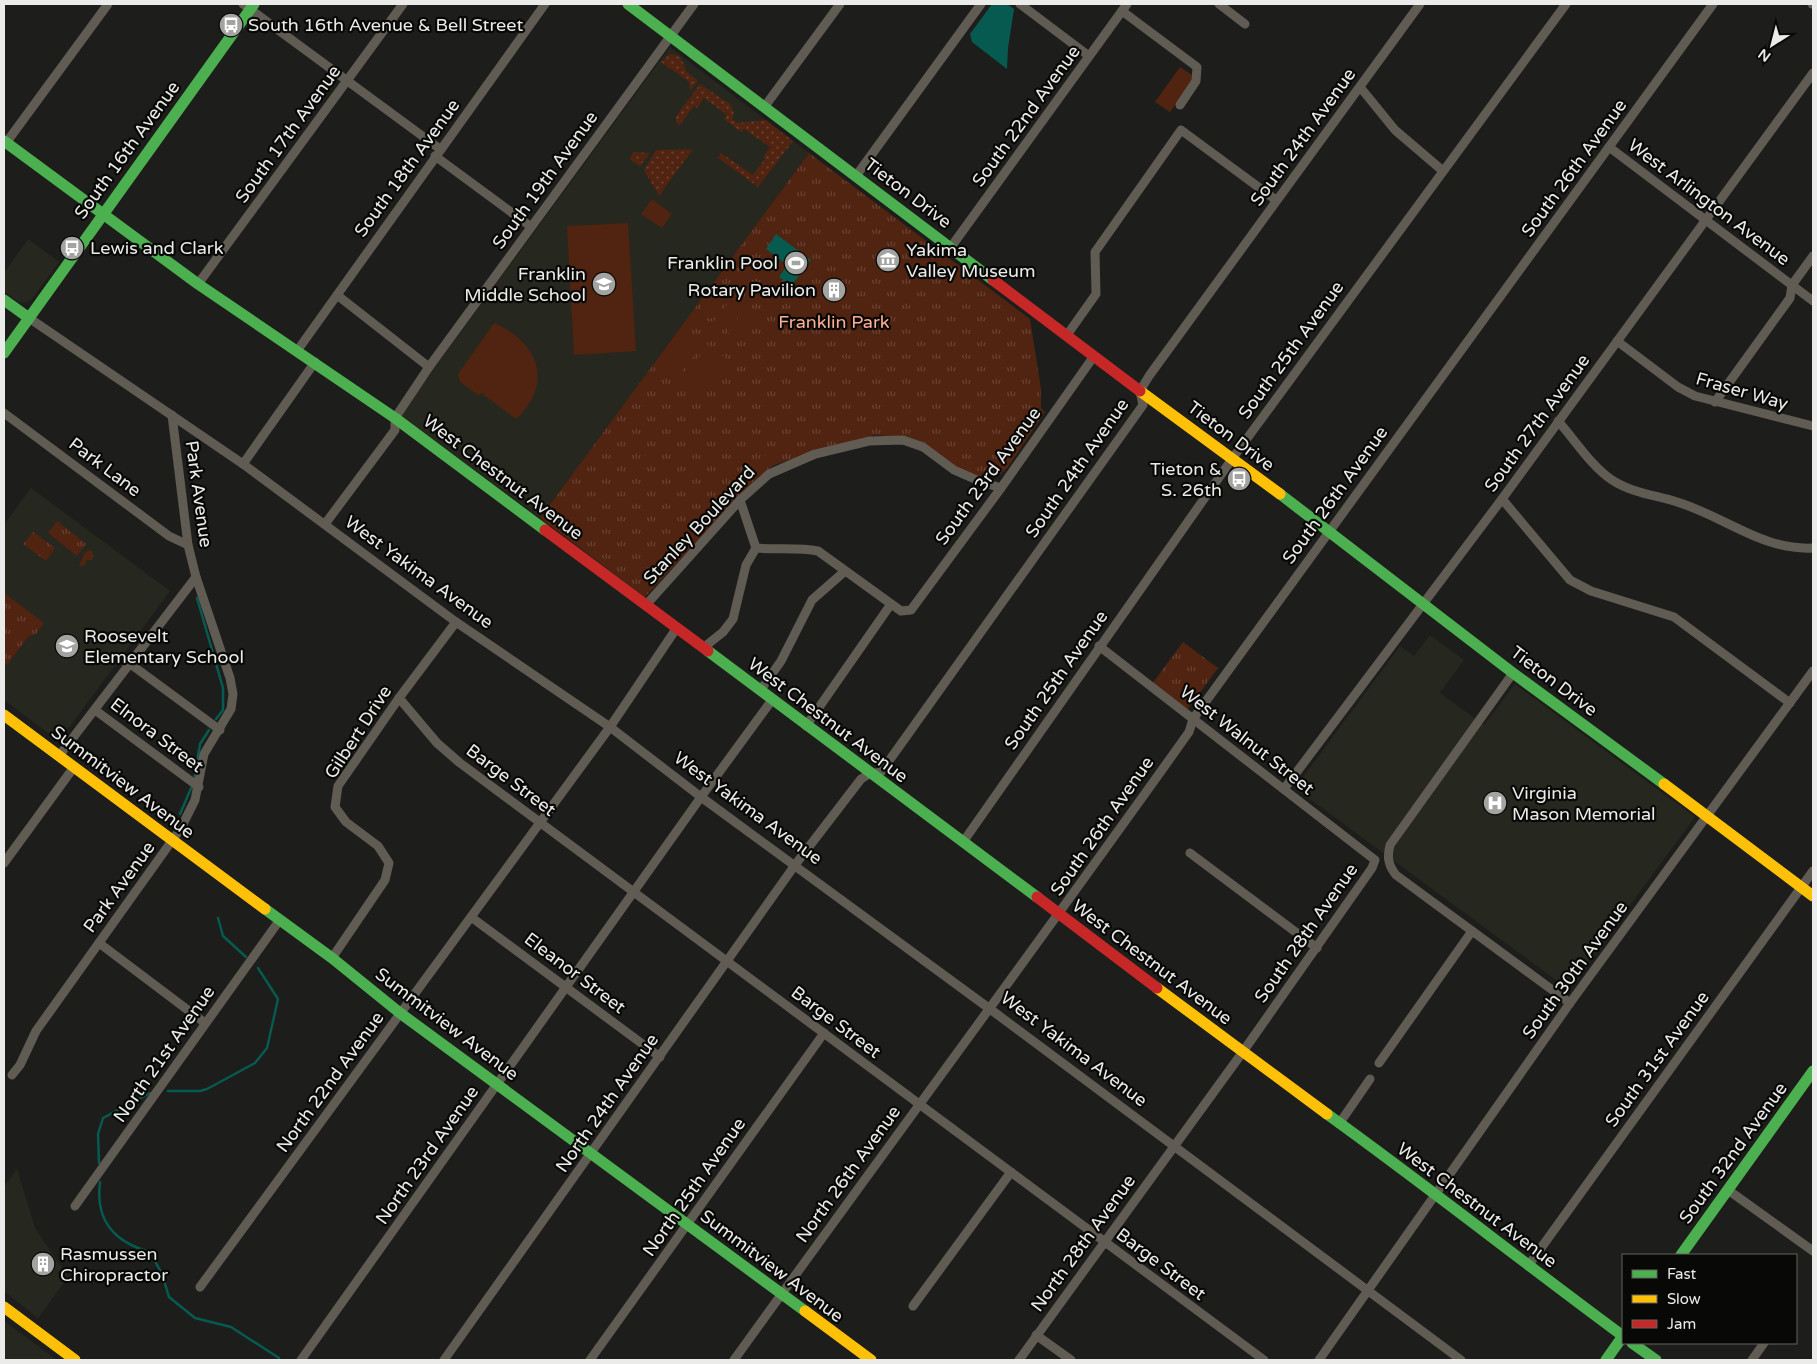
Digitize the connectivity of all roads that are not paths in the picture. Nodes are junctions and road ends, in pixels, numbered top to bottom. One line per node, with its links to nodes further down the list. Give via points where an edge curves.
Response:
1 (108, 4): 23 (street)
2 (402, 4): 19 (street, South 17th Avenue)
3 (545, 4): 25 (street, South 18th Avenue)
4 (628, 4): 16 (main road, Tieton Drive)
5 (694, 4): 16 (street, South 19th Avenue)
6 (840, 4): 22 (street)
7 (981, 4): 27 (street)
8 (1020, 4): 17 (street)
9 (1219, 4): 15 (street)
10 (1420, 4): 20 (street, South 24th Avenue)
11 (1566, 4): 26 (street, South 25th Avenue)
12 (1712, 4): 24 (street, South 26th Avenue)
13 (249, 5): 19 (street); 29 (main road, South 16th Avenue)
14 (1125, 7): 17 (street, South 22nd Avenue); 21 (street, via 1197,67 1196,81)
15 (1246, 24)
16 (671, 36): 22 (main road, Tieton Drive); 31 (street, South 19th Avenue)
17 (1089, 56): 32 (street, South 22nd Avenue)
18 (1813, 73): 30 (street, South 27th Avenue)
19 (348, 80): 25 (street); 34 (street, South 17th Avenue)
20 (1360, 87): 26 (street, via 1395,130); 28 (street, South 24th Avenue)
21 (1180, 104)
22 (765, 106): 27 (main road, Tieton Drive)
23 (5, 142): 29 (main road, West Chestnut Avenue)
24 (1609, 147): 30 (street, West Arlington Avenue); 60 (street, South 26th Avenue)
25 (438, 153): 31 (street); 36 (street, South 18th Avenue)
26 (1443, 170): 54 (street, South 25th Avenue)
27 (856, 176): 32 (main road, Tieton Drive)
28 (1276, 200): 40 (street, via 1181,130 1095,252 1096,294); 47 (street, South 24th Avenue)
29 (102, 215): 34 (main road, West Chestnut Avenue); 39 (main road, South 16th Avenue)
30 (1706, 220): 35 (street, West Arlington Avenue); 41 (street, South 27th Avenue)
31 (530, 226): 46 (street, South 19th Avenue)
32 (951, 247): 40 (main road, Tieton Drive)
33 (1813, 256): 35 (street)
34 (198, 284): 42 (main road, West Chestnut Avenue)
35 (1792, 285): 38 (street, West Arlington Avenue); 48 (street, via 1790,298)
36 (337, 295): 42 (street, South 18th Avenue); 46 (street)
37 (4, 300): 39 (main road, West Yakima Avenue)
38 (1813, 301)
39 (29, 318): 43 (main road, South 16th Avenue); 50 (street, West Yakima Avenue)
40 (1067, 335): 44 (main road, Tieton Drive)
41 (1617, 341): 48 (street, Fraser Way, via 1678,387); 52 (street, South 27th Avenue)
42 (297, 351): 45 (main road, West Chestnut Avenue)
43 (4, 352)
44 (1094, 356): 47 (main road, Tieton Drive); 56 (street, South 23rd Avenue)
45 (316, 362): 51 (main road, West Chestnut Avenue); 55 (street)
46 (429, 367): 51 (street, South 19th Avenue)
47 (1140, 391): 54 (main road, Tieton Drive); 88 (street, South 24th Avenue, via 1143,405 882,772)
48 (1715, 402): 53 (street, Fraser Way)
49 (4, 412): 61 (street, Park Lane, via 169,536)
50 (172, 416): 55 (street, West Yakima Avenue); 61 (street, Park Avenue)
51 (395, 418): 59 (street, South 19th Avenue, via 395,430); 68 (main road, West Chestnut Avenue)
52 (1558, 421): 57 (street, South 27th Avenue); 63 (street, via 1602,472 1635,492 1678,502 1777,545)
53 (1813, 426)
54 (1232, 459): 60 (main road, Tieton Drive); 71 (street, South 25th Avenue)
55 (243, 464): 59 (street, West Yakima Avenue)
56 (1001, 488): 58 (street, Stanley Boulevard, via 954,470 923,447 903,440 870,441 815,454 769,474); 67 (street, South 23rd Avenue, via 911,610 906,612)
57 (1502, 498): 66 (street, South 27th Avenue); 79 (street, via 1570,580 1591,591 1674,618)
58 (740, 500): 62 (street); 68 (street, Stanley Boulevard)
59 (325, 524): 69 (street, West Yakima Avenue)
60 (1328, 530): 66 (main road, Tieton Drive); 82 (street, South 26th Avenue)
61 (188, 545): 65 (street, Park Avenue)
62 (756, 548): 64 (street, via 818,551); 72 (street, via 746,565 733,619)
63 (1813, 548)
64 (845, 571): 67 (street); 76 (street, via 812,600 781,661)
65 (196, 577): 73 (street); 85 (street, Park Avenue, via 233,694 232,709)
66 (1423, 602): 75 (main road, Tieton Drive); 90 (street, South 27th Avenue)
67 (891, 604): 83 (street)
68 (646, 606): 70 (main road, West Chestnut Avenue)
69 (456, 622): 77 (street, Gilbert Drive); 84 (street, West Yakima Avenue)
70 (676, 629): 72 (main road, West Chestnut Avenue); 84 (street)
71 (1099, 646): 82 (street, West Walnut Street); 95 (street, South 25th Avenue)
72 (703, 648): 76 (main road, West Chestnut Avenue)
73 (129, 663): 80 (street); 85 (street)
74 (1813, 671): 79 (street, South 30th Avenue)
75 (1513, 673): 92 (main road, Tieton Drive); 107 (street, via 1390,845 1388,860 1396,875)
76 (760, 691): 78 (main road, West Chestnut Avenue)
77 (399, 698): 93 (street, Barge Street, via 437,743); 110 (street, Gilbert Drive, via 338,786 335,807 346,822 378,846 389,863 385,880)
78 (772, 700): 83 (main road, West Chestnut Avenue); 91 (street)
79 (1790, 703): 92 (street, South 30th Avenue)
80 (95, 710): 86 (street); 89 (street, Elnora Street)
81 (4, 715): 86 (main road, Summitview Avenue)
82 (1193, 719): 90 (street, West Walnut Street); 104 (street, South 26th Avenue, via 1189,732)
83 (806, 726): 88 (main road, West Chestnut Avenue)
84 (610, 727): 91 (street, West Yakima Avenue); 93 (street, North 22nd Avenue)
85 (220, 730): 89 (street, Park Avenue, via 204,754)
86 (59, 756): 87 (main road, Summitview Avenue)
87 (74, 767): 94 (main road, Summitview Avenue); 98 (street)
88 (869, 774): 95 (main road, West Chestnut Avenue); 99 (street, South 24th Avenue, via 861,779)
89 (195, 784): 94 (street, Park Avenue, via 188,816)
90 (1284, 789): 97 (street, West Walnut Street)
91 (701, 797): 99 (street, West Yakima Avenue); 102 (street, North 23rd Avenue)
92 (1708, 816): 101 (main road, Tieton Drive); 113 (street, South 30th Avenue)
93 (540, 822): 102 (street, Barge Street); 105 (street, North 22nd Avenue)
94 (172, 842): 106 (main road, Summitview Avenue); 108 (street, Park Avenue)
95 (962, 842): 104 (main road, West Chestnut Avenue)
96 (1190, 853): 109 (street)
97 (1375, 860): 109 (street, South 28th Avenue)
98 (4, 863)
99 (795, 865): 111 (street, North 24th Avenue); 114 (street, West Yakima Avenue)
100 (1813, 871): 101 (street, South 31st Avenue)
101 (1801, 887): 103 (main road, Tieton Drive); 137 (street, South 31st Avenue)
102 (634, 890): 111 (street, Barge Street); 112 (street, North 23rd Avenue)
103 (1813, 896)
104 (1060, 914): 114 (street, South 26th Avenue); 118 (main road, West Chestnut Avenue)
105 (471, 917): 112 (street, Eleanor Street); 115 (street, North 22nd Avenue)
106 (279, 920): 110 (main road, Summitview Avenue); 116 (street, North 21st Avenue)
107 (1472, 931): 113 (street); 120 (street)
108 (99, 944): 116 (street); 122 (street, Park Avenue, via 36,1031)
109 (1317, 948): 118 (street, South 28th Avenue)
110 (332, 958): 115 (main road, Summitview Avenue)
111 (727, 961): 117 (street, Barge Street); 119 (street, North 24th Avenue)
112 (566, 986): 119 (street, Eleanor Street); 124 (street, North 23rd Avenue)
113 (1570, 1003): 131 (street, South 30th Avenue)
114 (990, 1009): 125 (street, North 26th Avenue); 127 (street, West Yakima Avenue)
115 (400, 1013): 124 (main road, Summitview Avenue); 138 (street, North 22nd Avenue)
116 (205, 1023): 132 (street, North 21st Avenue)
117 (824, 1033): 125 (street, Barge Street); 133 (street, North 25th Avenue)
118 (1242, 1053): 126 (main road, West Chestnut Avenue); 127 (street, South 28th Avenue)
119 (660, 1057): 128 (street, North 24th Avenue)
120 (1379, 1063)
121 (1813, 1071): 130 (main road, South 32nd Avenue)
122 (12, 1075)
123 (1370, 1079): 126 (street)
124 (497, 1083): 128 (main road, Summitview Avenue); 149 (street, North 23rd Avenue)
125 (918, 1104): 129 (street, Barge Street); 140 (street, North 26th Avenue)
126 (1340, 1124): 131 (main road, West Chestnut Avenue)
127 (1174, 1146): 134 (street, North 28th Avenue); 139 (street, West Yakima Avenue)
128 (591, 1153): 133 (main road, Summitview Avenue); 150 (street, North 24th Avenue)
129 (1011, 1172): 134 (street, Barge Street); 141 (street)
130 (1728, 1190): 135 (street); 136 (main road, South 32nd Avenue)
131 (1436, 1193): 137 (main road, West Chestnut Avenue); 139 (street, South 30th Avenue)
132 (75, 1206)
133 (688, 1225): 140 (main road, Summitview Avenue); 151 (street, North 25th Avenue)
134 (1104, 1241): 143 (street, North 28th Avenue); 156 (street, Barge Street)
135 (1813, 1251)
136 (1683, 1254)
137 (1528, 1266): 144 (main road, West Chestnut Avenue)
138 (200, 1287)
139 (1367, 1290): 157 (street, South 30th Avenue); 158 (street, West Yakima Avenue)
140 (782, 1294): 152 (street, North 26th Avenue); 153 (main road, Summitview Avenue)
141 (913, 1306)
142 (4, 1307): 148 (main road)
143 (1036, 1335): 154 (street, North 28th Avenue); 155 (street)
144 (1622, 1335)
145 (1622, 1337): 159 (main road)
146 (1633, 1344): 160 (main road)
147 (1763, 1344): 161 (street)
148 (75, 1360)
149 (301, 1360)
150 (444, 1360)
151 (590, 1360)
152 (734, 1360)
153 (870, 1360)
154 (1018, 1360)
155 (1071, 1360)
156 (1264, 1360)
157 (1319, 1360)
158 (1461, 1360)
159 (1606, 1360)
160 (1656, 1360)
161 (1752, 1360)

